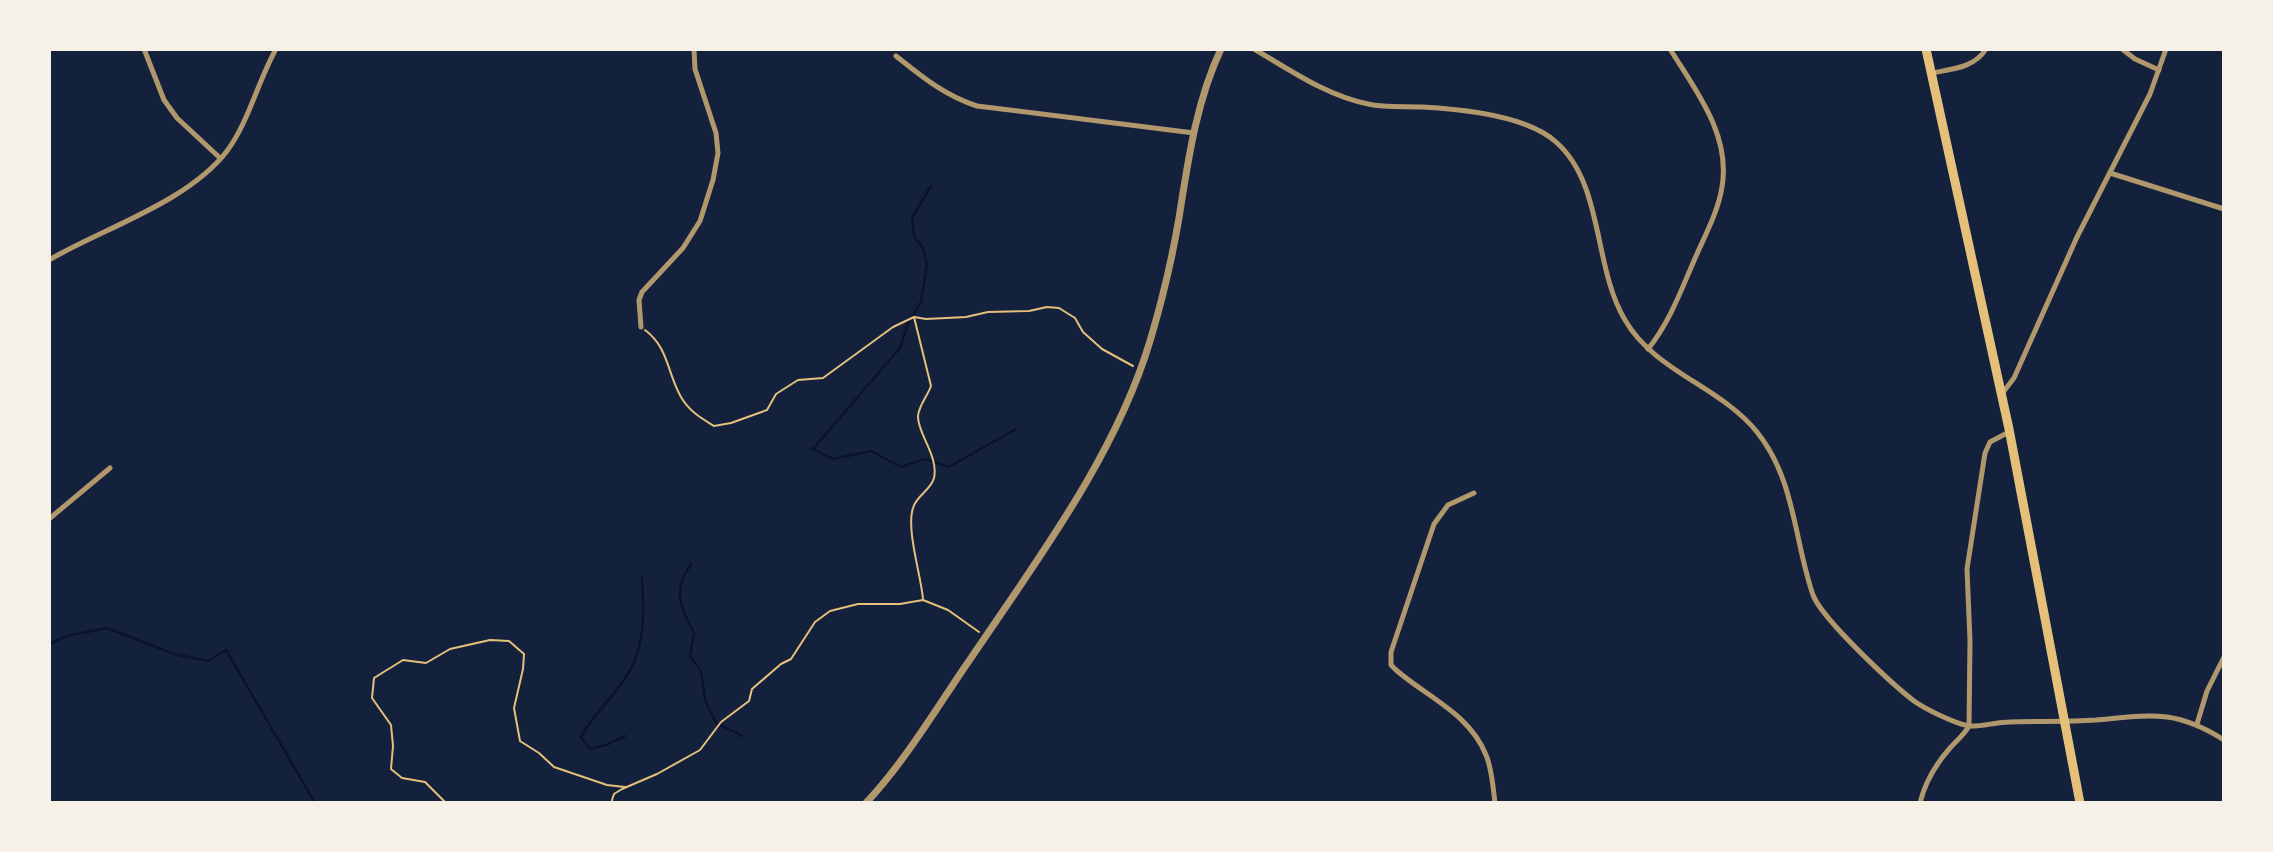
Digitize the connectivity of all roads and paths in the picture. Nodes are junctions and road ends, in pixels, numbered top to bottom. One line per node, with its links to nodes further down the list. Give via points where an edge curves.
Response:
1 (144, 49): 15 (street, via 164,100)
2 (276, 49): 15 (street, via 243,121)
3 (694, 49): 20 (street, via 695,69 716,133 713,180 700,222 642,292)
4 (1221, 49): 14 (street)
5 (1254, 49): 21 (street, via 1354,101 1475,113 1529,125 1554,139 1581,178 1614,299 1626,323)
6 (1670, 49): 21 (street, via 1712,119 1722,149 1723,178 1716,207 1674,307)
7 (1926, 49): 13 (highway)
8 (1986, 49): 13 (street, via 1966,66)
9 (2122, 49): 12 (street)
10 (2166, 49): 12 (street)
11 (896, 56): 14 (street, via 934,86 977,106)
12 (2159, 70): 16 (street)
13 (1932, 73): 23 (highway)
14 (1194, 133): 22 (street, via 1161,299)
15 (220, 158): 18 (street, via 166,200)
16 (2110, 173): 17 (street); 23 (street, via 2014,378)
17 (2224, 209)
18 (49, 260)
19 (914, 317): 20 (path, via 823,378 798,380 776,394 767,410 714,426 695,414 681,397 658,340); 22 (path, via 1059,308 1075,318 1102,349); 28 (path, via 931,386 920,405 919,427 926,438 934,477 913,506 912,515)
20 (641, 327)
21 (1648, 349): 33 (street, via 1738,411 1764,442 1788,492 1813,593 1830,620 1913,701)
22 (1140, 370): 29 (street, via 1133,393 1090,475 1049,545)
23 (2001, 396): 24 (highway)
24 (2009, 432): 31 (highway); 33 (street, via 1990,442 1985,453 1969,552)
25 (110, 468): 27 (street)
26 (1474, 493): 39 (street, via 1448,505 1434,524 1391,652 1391,665 1474,732 1487,755)
27 (49, 519)
28 (923, 600): 29 (path); 35 (path, via 846,605 823,615 792,659 752,689 749,701 728,715 700,750)
29 (985, 637): 38 (street, via 912,747)
30 (2224, 657): 32 (street)
31 (2063, 721): 32 (street, via 2148,715); 33 (street); 41 (highway)
32 (2197, 724): 34 (street)
33 (1969, 726): 40 (street, via 1930,775)
34 (2224, 740)
35 (625, 787): 36 (path, via 554,767 520,741 514,709 524,654 509,641 490,640 450,649 426,663 403,660 374,678 372,698 391,725 391,768 402,778 425,782); 37 (path, via 614,794)
36 (446, 803)
37 (611, 803)
38 (866, 803)
39 (1496, 803)
40 (1920, 803)
41 (2080, 803)

